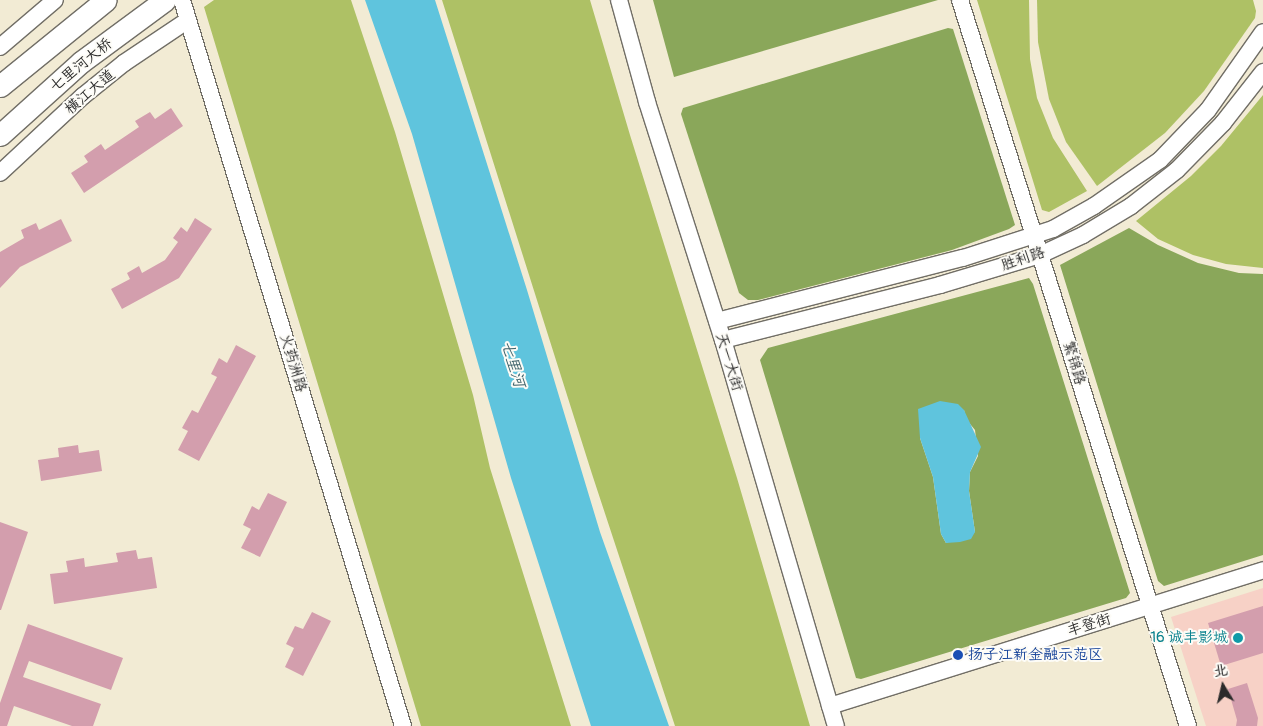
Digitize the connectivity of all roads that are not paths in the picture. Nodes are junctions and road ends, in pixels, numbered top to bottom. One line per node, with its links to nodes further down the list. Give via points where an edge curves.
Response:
1 (55, 0): 9 (street)
2 (106, 0): 11 (highway)
3 (165, 0): 12 (highway, 七里河大桥, via 81,62)
4 (182, 0): 7 (street, 火药洲路)
5 (619, 0): 16 (street, 天一大街, via 647,102)
6 (960, 0): 14 (street, 繁锦路)
7 (188, 20): 13 (street, 横江大道, via 124,63 83,96); 21 (street, 火药洲路)
8 (1263, 32): 14 (street, via 1208,110 1160,160 1094,206)
9 (0, 47)
10 (1263, 72): 15 (street, 胜利路, via 1223,123 1177,170 1131,206 1084,235)
11 (0, 86)
12 (0, 135)
13 (0, 173)
14 (1034, 237): 15 (street, 繁锦路); 16 (street, via 916,271)
15 (1040, 255): 17 (street, 胜利路, via 940,285); 19 (street, 繁锦路)
16 (717, 321): 17 (street, 天一大街)
17 (723, 340): 20 (street, 天一大街)
18 (1263, 570): 19 (street, 丰登街)
19 (1150, 606): 20 (street, 丰登街); 23 (street, 繁锦路)
20 (830, 706): 22 (street, 天一大街)
21 (403, 726)
22 (836, 726)
23 (1188, 726)

